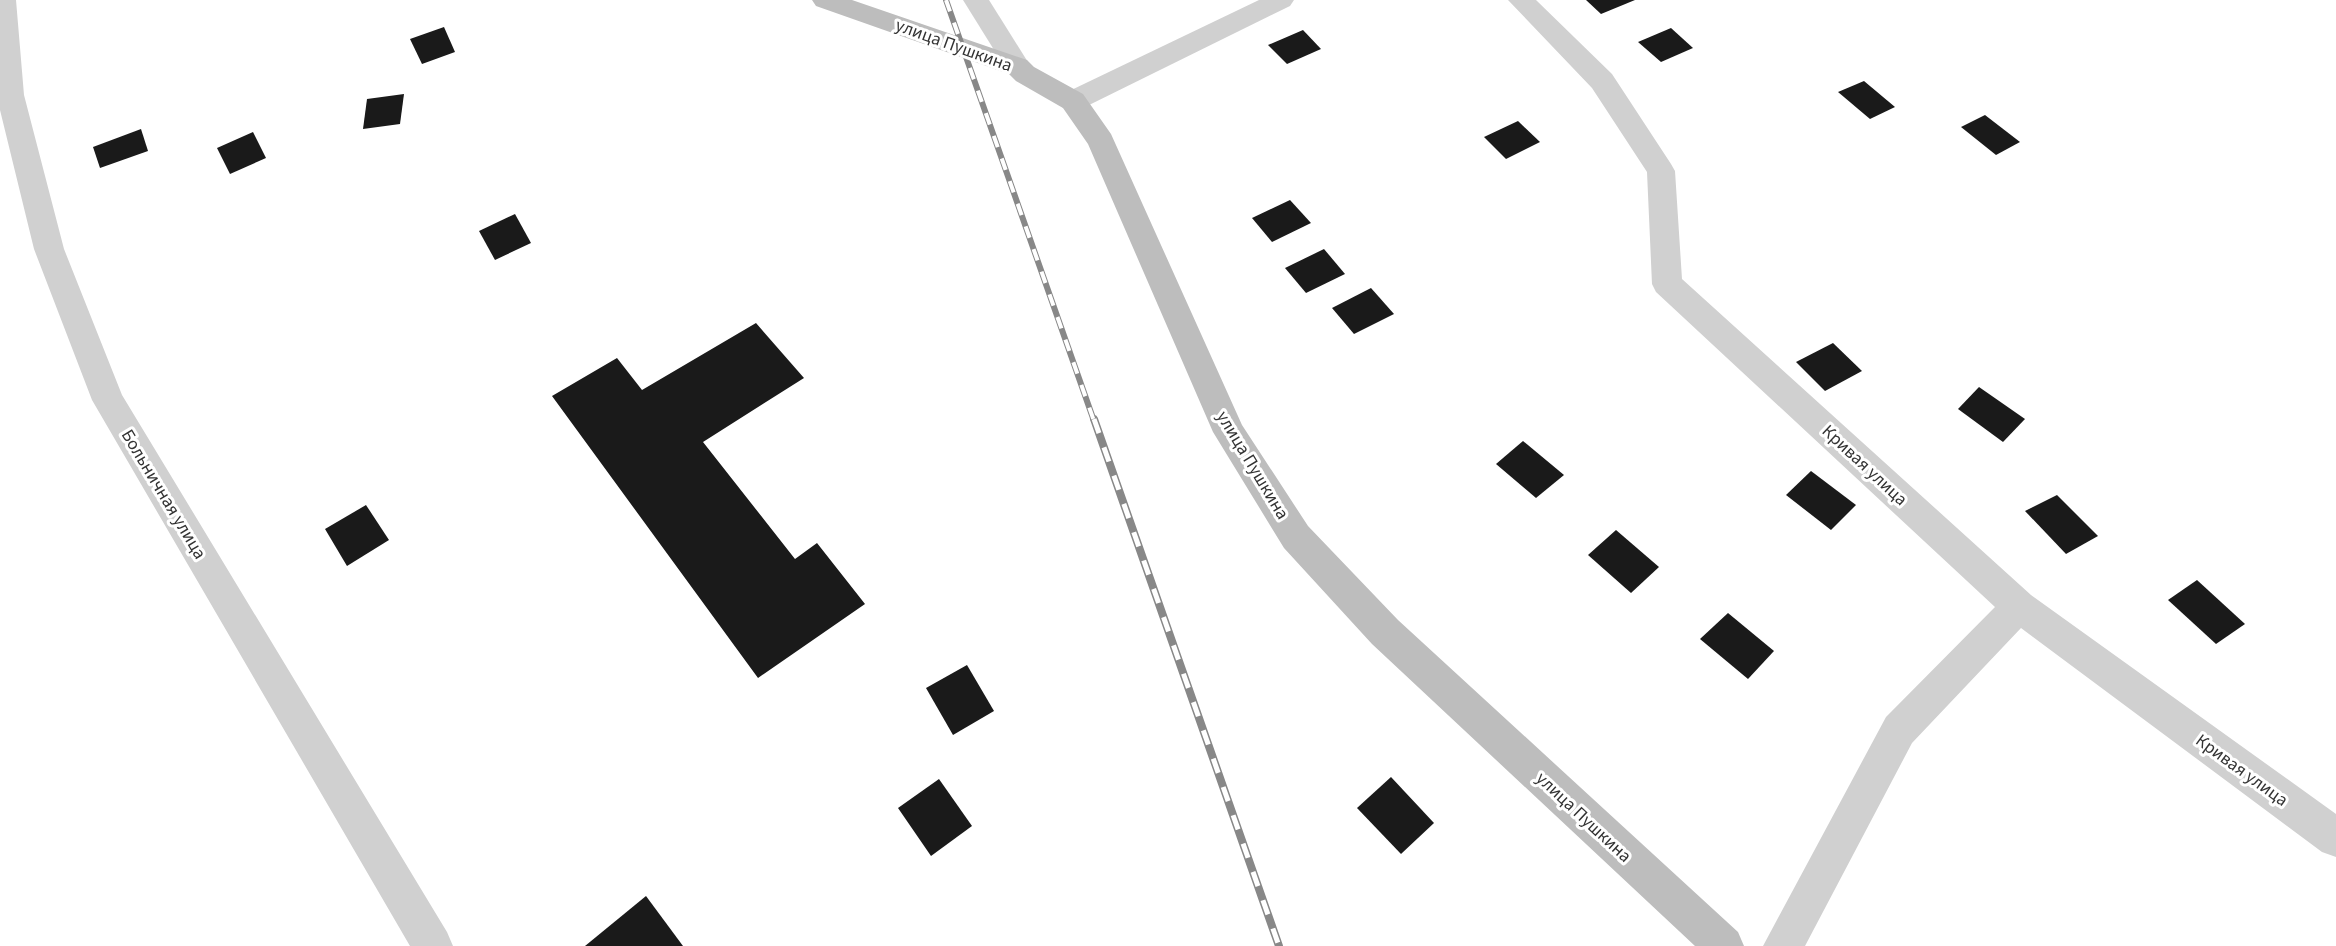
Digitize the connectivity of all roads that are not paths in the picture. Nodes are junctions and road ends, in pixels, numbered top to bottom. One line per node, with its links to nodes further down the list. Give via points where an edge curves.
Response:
1 (3, 0): 10 (street, Больничная улица, via 10,94 49,249 108,400)
2 (825, 0): 6 (main road, улица Пушкина)
3 (976, 0): 6 (street)
4 (1281, 0): 7 (street)
5 (1521, 0): 8 (street, Кривая улица, via 1602,81 1661,171 1667,284)
6 (1018, 67): 7 (main road, улица Пушкина)
7 (1073, 101): 11 (main road, улица Пушкина, via 1101,141 1229,432 1296,537 1385,632)
8 (2019, 606): 9 (street, Кривая улица); 12 (street, via 1899,730)
9 (2336, 838)
10 (433, 946)
11 (1724, 946)
12 (1783, 946)

